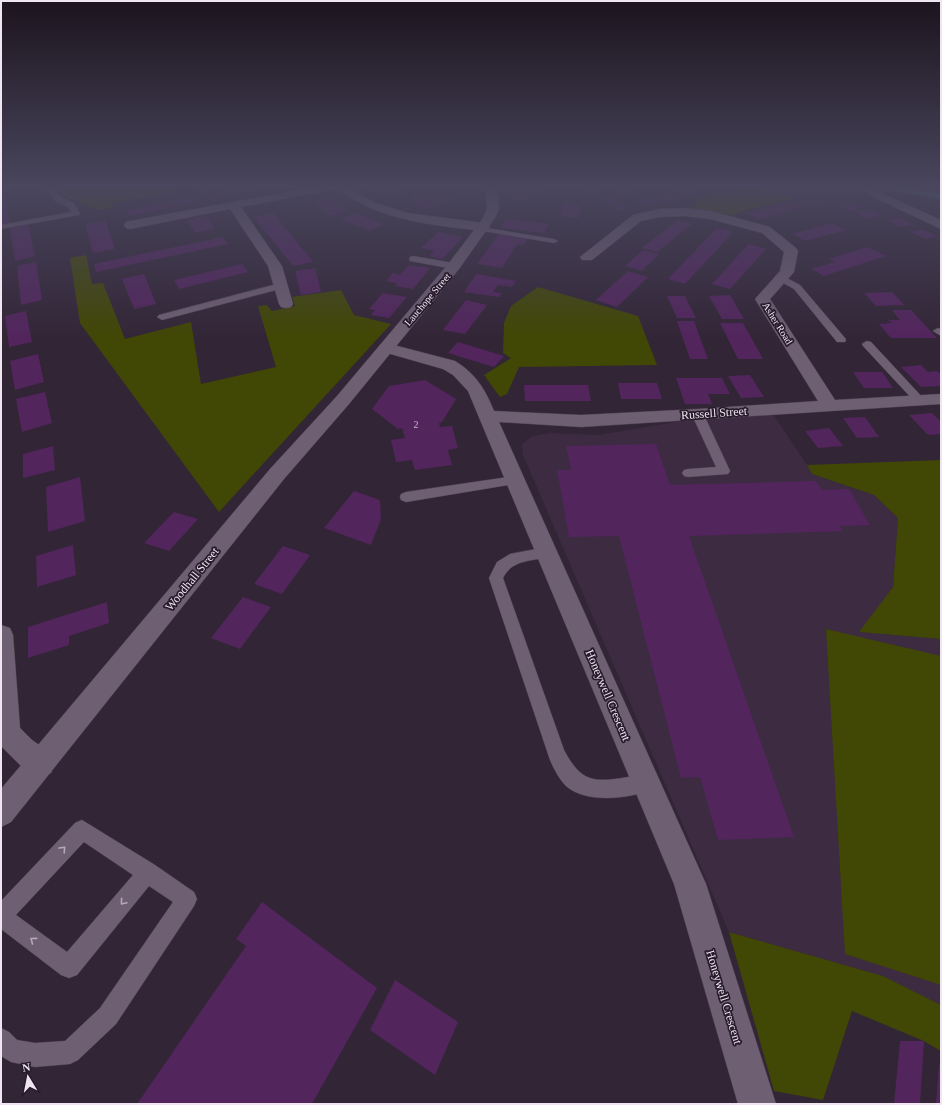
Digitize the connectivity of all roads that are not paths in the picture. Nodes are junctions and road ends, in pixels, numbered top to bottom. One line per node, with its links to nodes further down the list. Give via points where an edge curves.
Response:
1 (255, 237): 11 (street, via 275,266)
2 (476, 237): 9 (street, Lauchope Street)
3 (530, 237): 6 (lane)
4 (613, 237): 7 (street, Asher Road)
5 (774, 237): 10 (street, Asher Road, via 791,251 787,272)
6 (554, 241)
7 (587, 257)
8 (413, 259): 9 (lane)
9 (454, 266): 16 (street, Lauchope Street)
10 (781, 278): 14 (lane, via 797,287); 19 (street, Asher Road, via 762,299)
11 (281, 286): 12 (street); 13 (lane)
12 (286, 304)
13 (162, 317)
14 (841, 340)
15 (867, 344): 18 (lane)
16 (386, 348): 21 (street, Honeywell Crescent, via 434,360 459,371 476,389); 27 (street, Woodhall Street, via 277,474)
17 (941, 399): 18 (street, Russell Street)
18 (920, 400): 19 (street, Russell Street)
19 (830, 406): 20 (street, Russell Street)
20 (698, 415): 21 (street, Russell Street, via 581,421); 22 (lane, via 724,471)
21 (488, 416): 23 (street, Honeywell Crescent)
22 (688, 473)
23 (516, 480): 24 (lane); 25 (street, Honeywell Crescent)
24 (406, 497)
25 (547, 552): 28 (street, Honeywell Crescent); 28 (lane, via 515,558 502,566 496,578 556,754 575,781 595,790)
26 (1, 635): 27 (street, via 7,732 20,749)
27 (40, 763): 29 (street, Woodhall Street)
28 (646, 783): 32 (street, Honeywell Crescent, via 690,884)
29 (1, 812)
30 (148, 872): 30 (lane, one-way to 30, via 69,967 2,916 82,830); 31 (lane, via 187,899 108,1016 70,1052 35,1055 11,1050)
31 (1, 1040)
32 (757, 1104)

